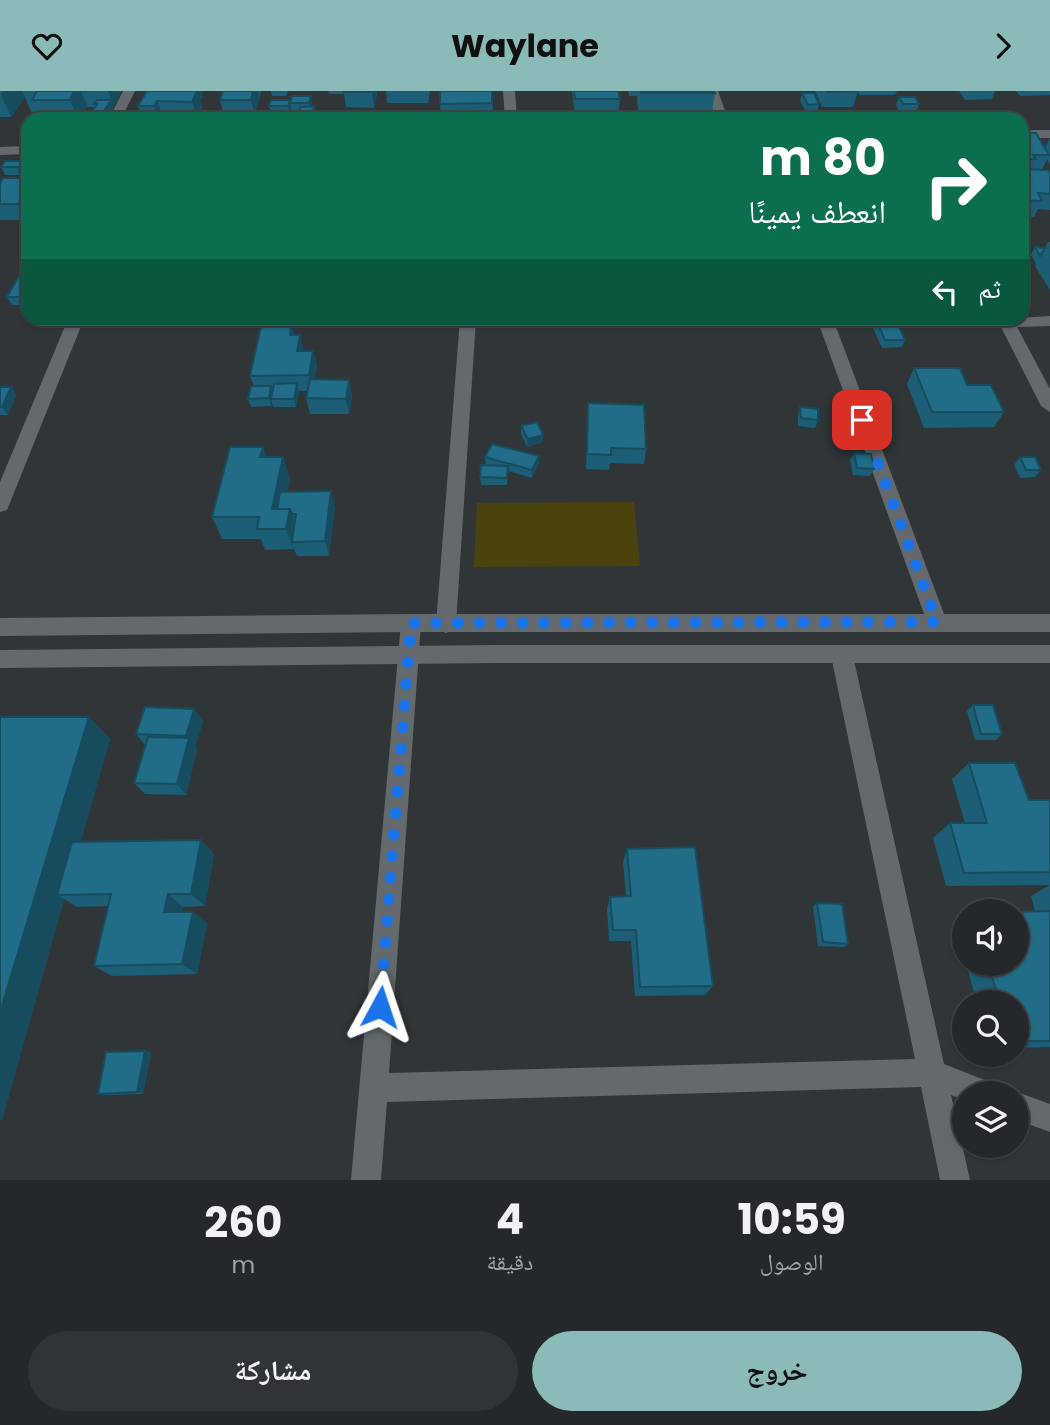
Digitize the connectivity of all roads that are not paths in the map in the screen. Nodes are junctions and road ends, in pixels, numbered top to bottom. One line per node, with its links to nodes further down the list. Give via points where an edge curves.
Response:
1 (129, 91): 4 (street)
2 (509, 91): 5 (street)
3 (712, 91): 6 (street)
4 (118, 112)
5 (510, 112)
6 (720, 112)
7 (1029, 134): 8 (street)
8 (1050, 134)
9 (21, 150): 10 (street)
10 (0, 151)
11 (1029, 321): 12 (street)
12 (1050, 321)
13 (73, 326): 18 (street)
14 (467, 326): 22 (street)
15 (828, 326): 19 (street)
16 (1009, 326): 17 (street)
17 (1050, 406)
18 (0, 505)
19 (937, 622): 21 (street); 22 (street)
20 (411, 623): 22 (street); 23 (street); 25 (street)
21 (1050, 623)
22 (446, 624)
23 (0, 627)
24 (1050, 654): 26 (street)
25 (410, 655): 26 (street); 27 (street); 30 (street)
26 (842, 656): 28 (street)
27 (0, 659)
28 (931, 1073): 29 (street); 30 (street); 34 (street)
29 (952, 1081)
30 (373, 1088): 33 (street)
31 (1029, 1110): 32 (street)
32 (1050, 1118)
33 (366, 1180)
34 (955, 1180)

